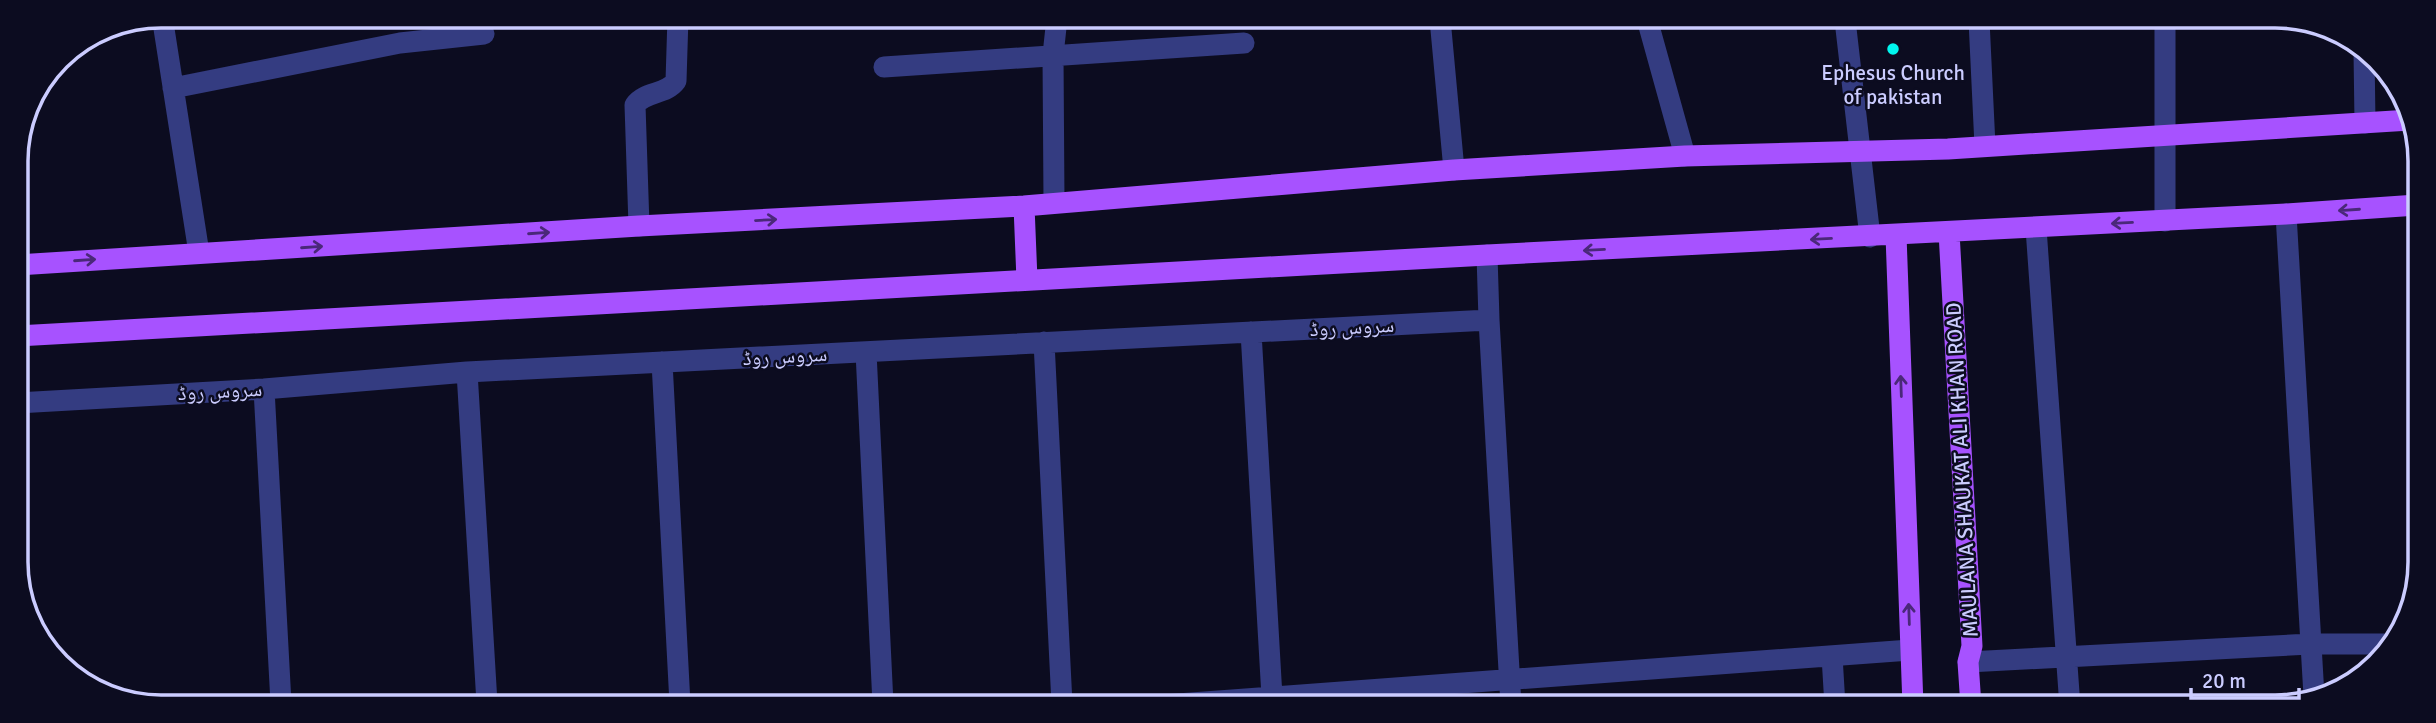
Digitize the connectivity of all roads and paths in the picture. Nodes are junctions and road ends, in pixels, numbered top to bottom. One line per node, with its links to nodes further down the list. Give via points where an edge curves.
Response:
1 (164, 28): 14 (street)
2 (678, 28): 27 (street, via 676,81 671,88 635,105)
3 (1056, 28): 11 (street)
4 (1441, 28): 21 (street)
5 (1649, 28): 20 (street)
6 (1846, 28): 19 (street)
7 (1979, 28): 18 (street)
8 (2165, 28): 17 (street)
9 (484, 34): 14 (street, via 400,43)
10 (1244, 43): 11 (street)
11 (1053, 55): 13 (street); 22 (street)
12 (2364, 63): 16 (street)
13 (884, 67)
14 (173, 88): 32 (street)
15 (2401, 120): 16 (main road)
16 (2365, 122): 17 (main road)
17 (2164, 135): 18 (main road); 26 (street)
18 (1985, 146): 19 (main road)
19 (1859, 152): 20 (main road); 31 (street)
20 (1685, 156): 21 (main road)
21 (1454, 170): 22 (main road)
22 (1054, 202): 23 (main road)
23 (1024, 206): 27 (main road, one-way to 23); 35 (main road)
24 (2408, 206): 25 (main road, one-way to 25)
25 (2286, 214): 26 (main road); 46 (street)
26 (2165, 221): 28 (main road, one-way to 28)
27 (639, 226): 32 (main road, one-way to 27)
28 (2036, 228): 29 (main road); 49 (street)
29 (1949, 232): 30 (main road); 50 (main road, MAULANA SHAUKAT ALI KHAN ROAD, via 1972,646)
30 (1896, 236): 31 (main road); 47 (main road, one-way to 30)
31 (1870, 237): 33 (main road, one-way to 33)
32 (198, 253): 34 (main road, one-way to 32)
33 (1487, 255): 35 (main road); 36 (street)
34 (28, 264)
35 (1027, 280): 38 (main road)
36 (1489, 320): 37 (street, سروس روڈ); 51 (street)
37 (1251, 332): 39 (street, سروس روڈ); 58 (street)
38 (28, 336)
39 (1044, 342): 40 (street, سروس روڈ); 57 (street)
40 (866, 352): 41 (street, سروس روڈ); 56 (street)
41 (662, 362): 42 (street, سروس روڈ); 55 (street)
42 (467, 372): 43 (street, سروس روڈ); 54 (street)
43 (264, 389): 44 (street, سروس روڈ); 53 (street)
44 (28, 402)
45 (2380, 644): 46 (street)
46 (2311, 645): 49 (street); 52 (street)
47 (1910, 650): 48 (street); 62 (main road)
48 (1832, 656): 51 (street); 61 (street)
49 (2067, 656): 50 (street); 64 (street)
50 (1968, 662): 63 (main road, MAULANA SHAUKAT ALI KHAN ROAD)
51 (1510, 679): 59 (street); 60 (street)
52 (2314, 689)
53 (281, 695)
54 (487, 695)
55 (680, 695)
56 (883, 695)
57 (1062, 695)
58 (1272, 695)
59 (1298, 695)
60 (1511, 695)
61 (1834, 695)
62 (1912, 695)
63 (1970, 695)
64 (2069, 695)

